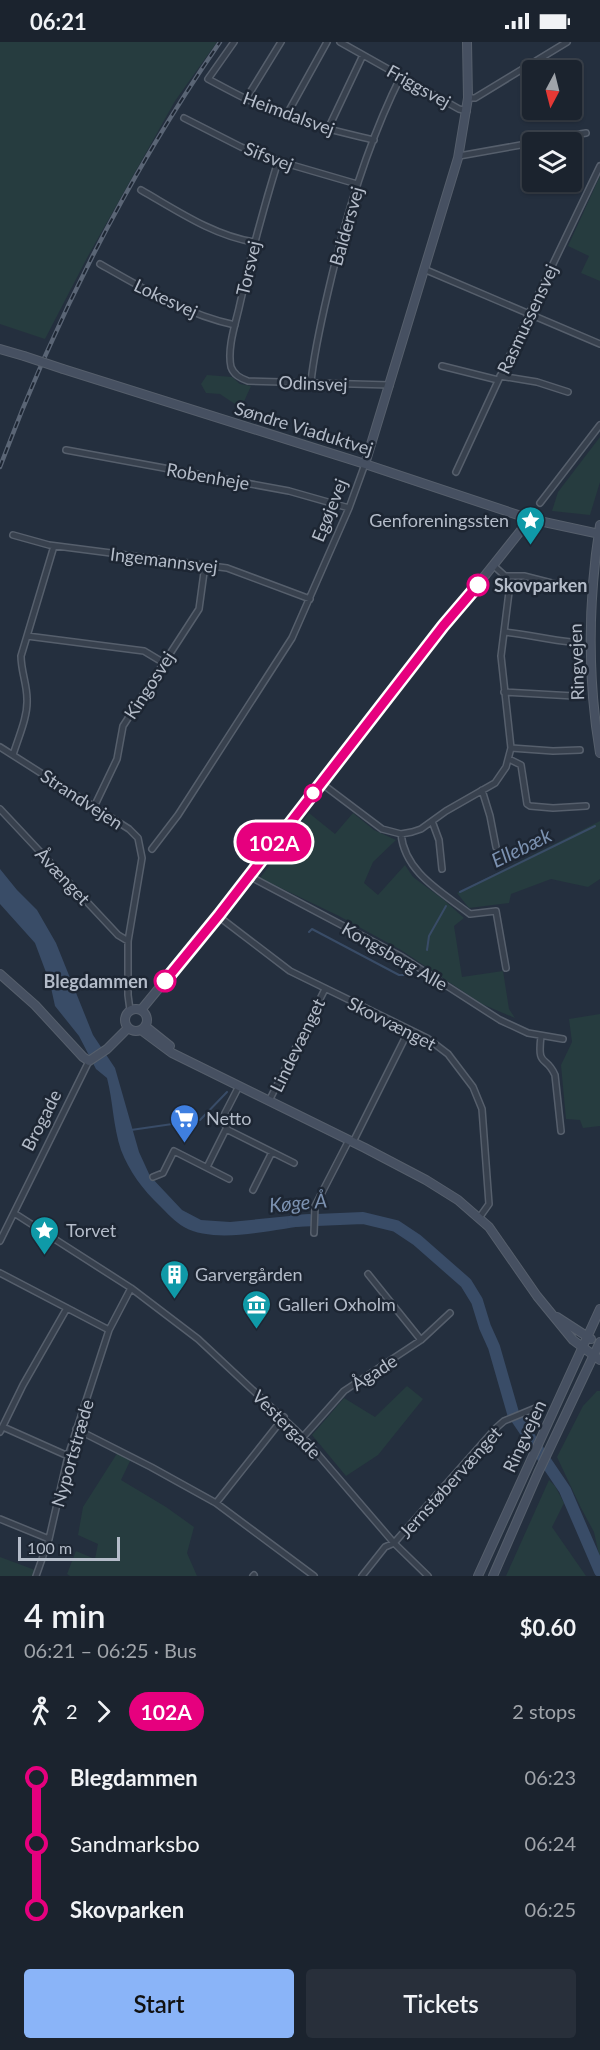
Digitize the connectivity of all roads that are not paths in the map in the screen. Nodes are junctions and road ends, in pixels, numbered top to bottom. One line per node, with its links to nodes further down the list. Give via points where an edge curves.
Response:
1 (234, 42): 10 (street, Heimdalsvej, via 208,80)
2 (281, 42): 10 (street)
3 (327, 42): 12 (street)
4 (340, 42): 7 (street, Friggsvej)
5 (468, 42): 9 (street, Egøjevej)
6 (567, 42): 9 (street, via 475,98)
7 (363, 55): 8 (street, Friggsvej); 14 (street)
8 (401, 76): 11 (street, Friggsvej); 17 (street, Baldersvej)
9 (468, 98): 11 (street, Egøjevej)
10 (246, 99): 12 (street, Heimdalsvej)
11 (467, 111): 19 (street, Egøjevej)
12 (286, 116): 14 (street, Heimdalsvej)
13 (184, 118): 20 (street, Sifsvej)
14 (328, 129): 17 (street, Heimdalsvej)
15 (586, 133): 16 (street)
16 (582, 134)
17 (374, 140): 22 (street, Baldersvej)
18 (522, 145): 19 (street)
19 (459, 156): 26 (street, Egøjevej)
20 (278, 161): 22 (street, Sifsvej); 24 (street, Torsvej)
21 (600, 166): 27 (street, Rasmussensvej)
22 (357, 184): 34 (street, Baldersvej, via 325,303)
23 (141, 190): 24 (street, via 205,225)
24 (254, 242): 28 (street, Torsvej)
25 (100, 264): 28 (street, Lokesvej, via 162,298)
26 (426, 270): 27 (street); 35 (street, Egøjevej)
27 (529, 314): 29 (street); 33 (street, Rasmussensvej)
28 (235, 325): 32 (street, Torsvej, via 231,363)
29 (600, 344)
30 (1, 349): 39 (street, Søndre Viaduktvej, bridge)
31 (442, 366): 33 (street)
32 (237, 376): 34 (street, Odinsvej, via 248,381)
33 (499, 378): 36 (street, via 537,382); 40 (street, Rasmussensvej)
34 (311, 382): 35 (street, Odinsvej)
35 (390, 386): 39 (street, Egøjevej)
36 (568, 392)
37 (600, 425): 41 (street)
38 (66, 450): 42 (street, Robenheje, via 289,491)
39 (365, 464): 42 (street, Egøjevej); 43 (street, Søndre Viaduktvej)
40 (456, 472)
41 (540, 503)
42 (349, 508): 51 (street, Egøjevej)
43 (530, 519): 44 (street, Søndre Viaduktvej); 48 (street)
44 (600, 531): 61 (street, Ringvejen, via 590,640)
45 (13, 536): 46 (street, Ingemannsvej)
46 (54, 546): 47 (street, Ingemannsvej); 53 (street)
47 (205, 565): 51 (street, Ingemannsvej, via 227,568); 55 (street, Kingosvej, via 199,609)
48 (494, 566): 49 (street); 64 (street)
49 (505, 576): 50 (street, via 524,576); 52 (street, via 508,592)
50 (567, 587)
51 (310, 599): 72 (street, Egøjevej, via 292,638)
52 (504, 632): 54 (street); 56 (street)
53 (27, 636): 55 (street, via 144,651); 62 (street, via 21,656 27,705)
54 (571, 642)
55 (164, 663): 67 (street, Kingosvej, via 123,726 117,759)
56 (504, 692): 57 (street); 59 (street)
57 (574, 696)
58 (0, 747): 62 (street, Strandvejen)
59 (511, 748): 60 (street); 63 (street)
60 (580, 750)
61 (600, 753)
62 (13, 755): 67 (street, Strandvejen)
63 (509, 759): 65 (street, via 495,783); 66 (street, via 521,765 530,806)
64 (321, 783): 70 (street, via 372,824); 74 (street)
65 (482, 790): 69 (street); 71 (street)
66 (586, 806)
67 (94, 807): 76 (street, Strandvejen, via 135,834 141,846)
68 (0, 808): 76 (street, Åvænget, via 118,935)
69 (432, 821): 70 (street, via 421,829); 73 (street)
70 (400, 834): 77 (street, via 411,864 439,890 470,914 496,911)
71 (496, 847)
72 (152, 849)
73 (442, 869)
74 (249, 876): 75 (street); 85 (street, Kongsberg Alle, via 402,957 500,1020)
75 (218, 916): 79 (street, Skovvænget, via 281,965); 81 (street)
76 (128, 941): 80 (street, Strandvejen)
77 (506, 968)
78 (0, 974): 87 (street)
79 (325, 989): 84 (street, Skovvænget); 89 (street, Lindevænget)
80 (130, 1010): 81 (street); 82 (street, via 124,1018)
81 (141, 1010): 83 (street, via 147,1019)
82 (128, 1028): 83 (street); 87 (street, Brogade)
83 (143, 1028): 88 (street, via 187,1060)
84 (409, 1030): 92 (street); 100 (street, Skovvænget, via 439,1045 478,1098 489,1203)
85 (541, 1036): 86 (street, Kongsberg Alle); 91 (street, via 539,1053 555,1076)
86 (563, 1039)
87 (89, 1061): 99 (street, Brogade)
88 (239, 1086): 89 (street); 90 (street, via 221,1121)
89 (269, 1101): 92 (street)
90 (226, 1129): 93 (street); 95 (street)
91 (561, 1131)
92 (351, 1141): 100 (street, via 439,1187); 101 (street, via 314,1210)
93 (272, 1152): 94 (street); 98 (street)
94 (294, 1163)
95 (207, 1167): 96 (street, via 174,1151 163,1173); 97 (street)
96 (153, 1177)
97 (229, 1179)
98 (253, 1190)
99 (14, 1213): 102 (street); 105 (street)
100 (479, 1218): 109 (street)
101 (314, 1233)
102 (0, 1241)
103 (0, 1273): 106 (street)
104 (368, 1274): 112 (street)
105 (131, 1288): 110 (street); 117 (street, Vestergade, via 198,1339)
106 (67, 1308): 110 (street); 119 (street)
107 (600, 1309): 111 (street, Ringvejen)
108 (450, 1313): 112 (street, Ågade)
109 (554, 1316): 111 (street); 114 (street)
110 (109, 1330): 118 (street, Nyportstræde)
111 (587, 1337): 113 (street); 114 (street, Ringvejen)
112 (421, 1340): 120 (street, Ågade, via 344,1391)
113 (600, 1344): 115 (street, Ringvejen)
114 (582, 1348): 115 (street); 130 (street, Ringvejen)
115 (597, 1358): 131 (street, Ringvejen, via 550,1447)
116 (538, 1407): 125 (street, Jernstøbervænget, via 504,1421)
117 (284, 1418): 120 (street, Vestergade); 122 (street)
118 (76, 1429): 121 (street, Nyportstræde); 122 (street)
119 (1, 1430): 121 (street)
120 (303, 1437): 125 (street, Vestergade)
121 (68, 1456): 124 (street, Nyportstræde)
122 (216, 1503): 127 (street)
123 (1, 1519): 124 (street)
124 (49, 1539): 126 (street, Nyportstræde)
125 (394, 1543): 128 (street, Jernstøbervænget, via 385,1547); 129 (street, Vestergade)
126 (36, 1576)
127 (314, 1576)
128 (362, 1576)
129 (428, 1576)
130 (478, 1576)
131 (493, 1576)

